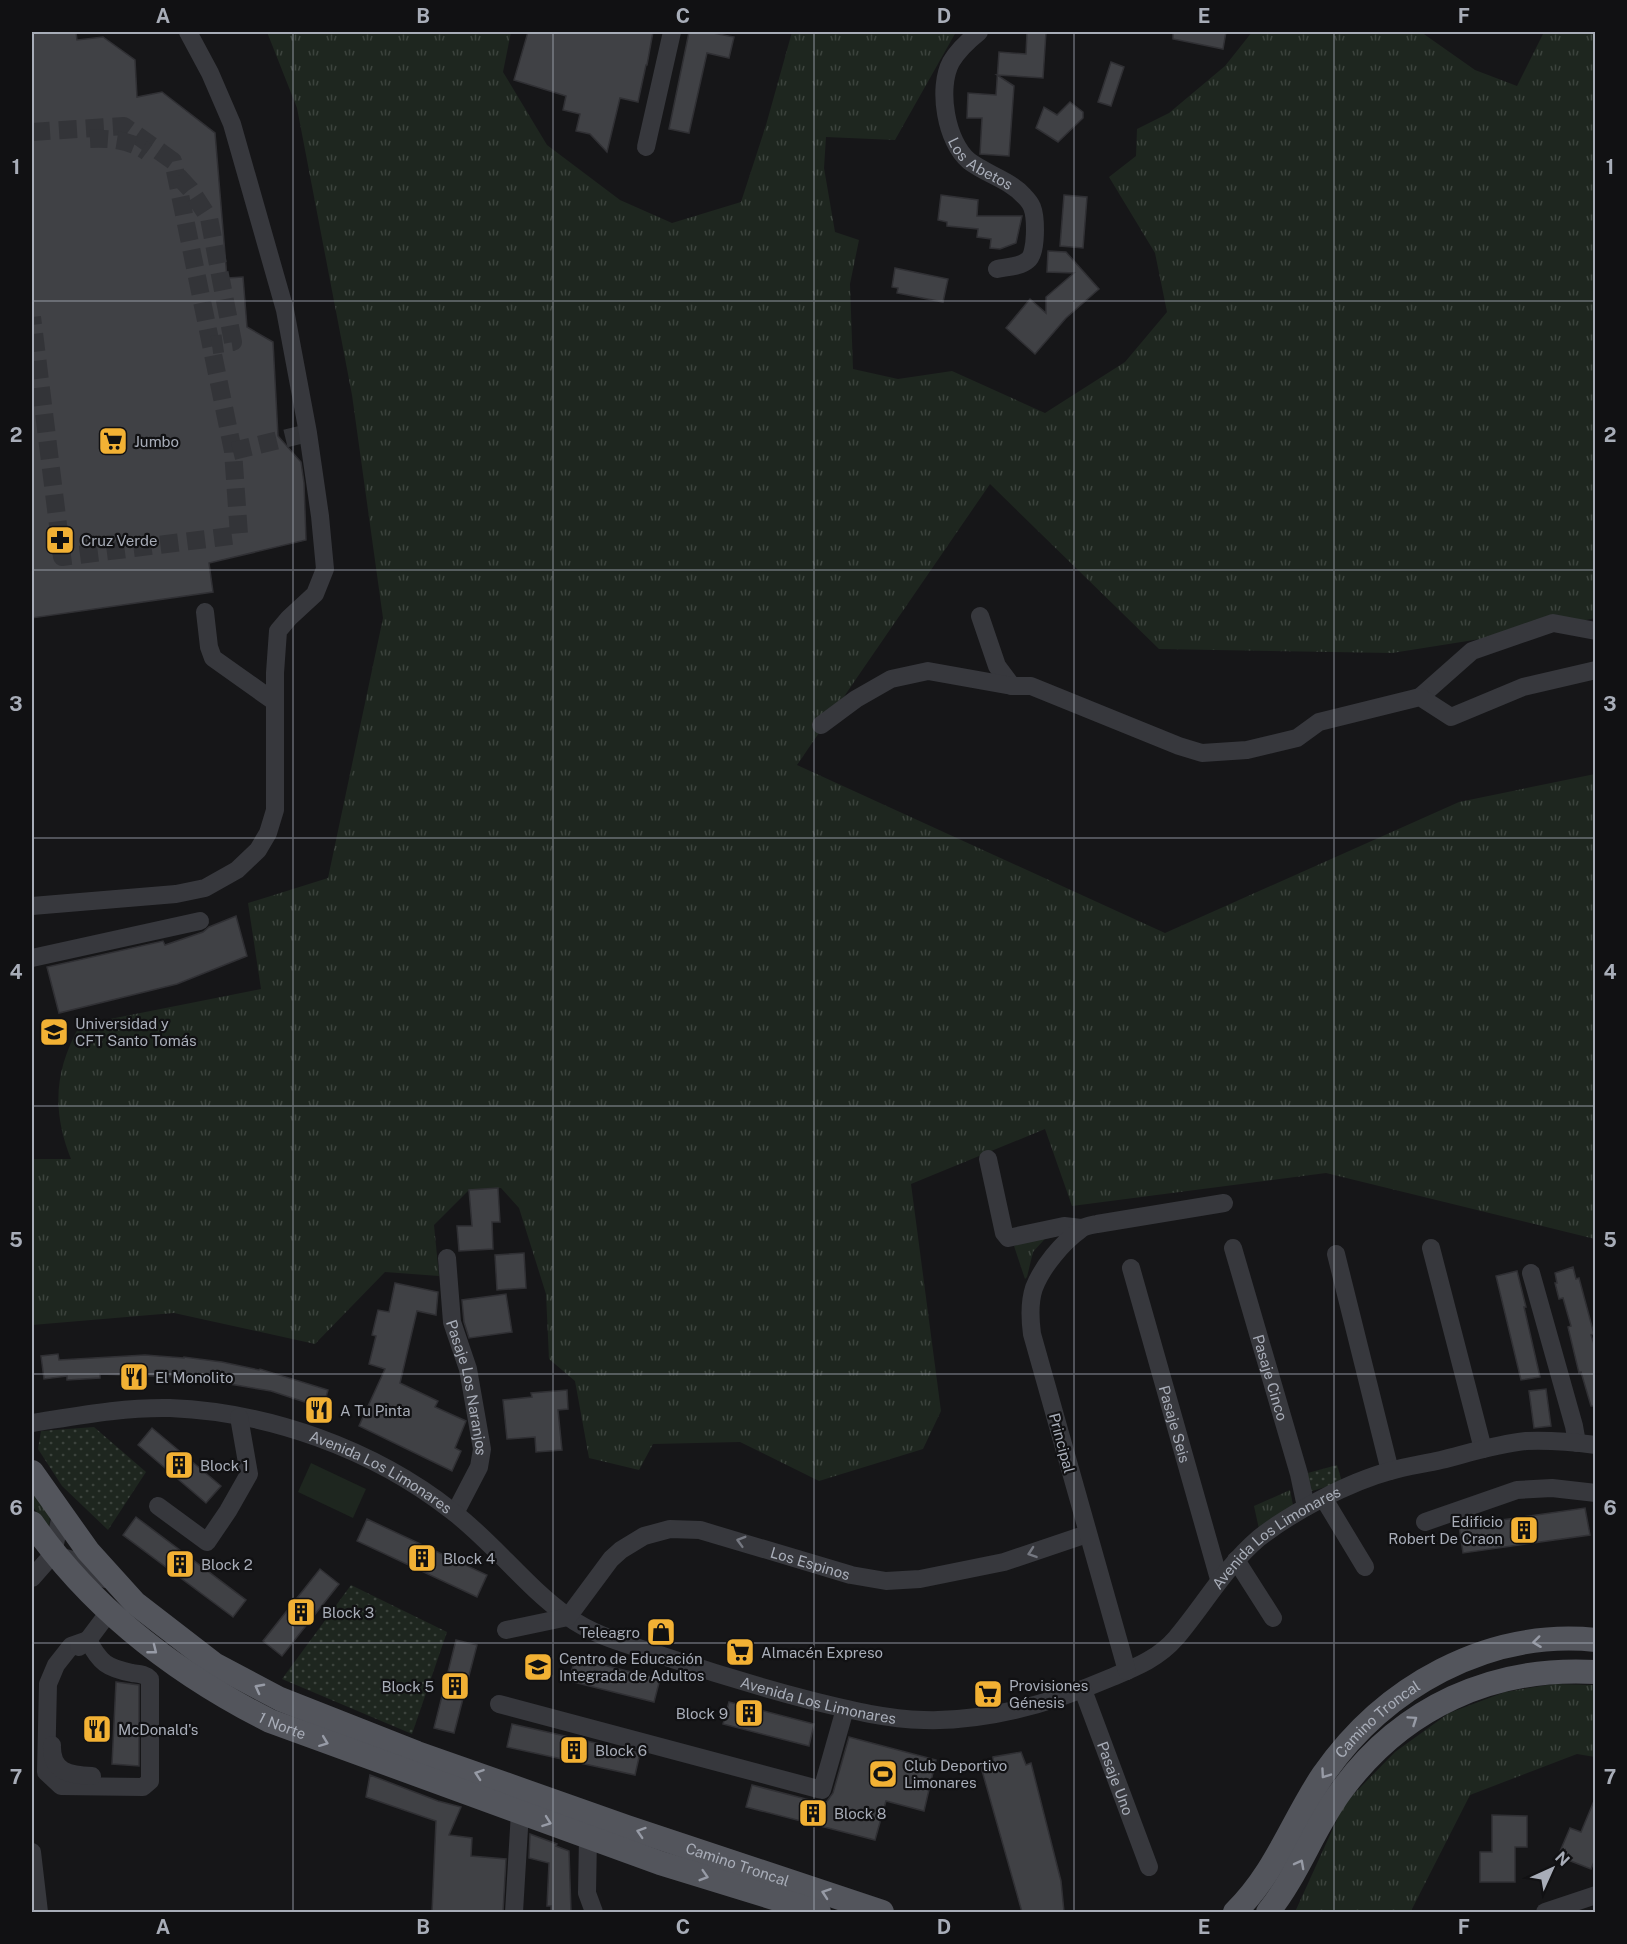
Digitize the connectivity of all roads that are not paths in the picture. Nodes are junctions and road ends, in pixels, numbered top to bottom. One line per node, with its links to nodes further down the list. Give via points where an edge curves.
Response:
1 (188, 32): 12 (street, via 232,124 285,309 320,516 325,569 315,594 278,631)
2 (672, 32): 4 (street)
3 (979, 32): 5 (street, Los Abetos, via 951,62 945,81 949,128 968,160 1022,193 1034,213 1035,237 1028,261)
4 (646, 147)
5 (997, 269)
6 (205, 612): 12 (street, via 213,658)
7 (980, 616): 10 (street, via 997,666)
8 (1596, 631): 11 (street, via 1553,623 1473,651)
9 (1596, 670): 11 (street, via 1523,687 1451,717)
10 (1011, 686): 11 (street, via 1031,686 1202,753 1247,750 1297,738 1319,722); 13 (street, via 928,671 891,679)
11 (1420, 697)
12 (275, 702): 14 (street, via 275,810 258,850 237,870 205,888 176,894)
13 (821, 725)
14 (32, 906)
15 (200, 921): 16 (street)
16 (32, 958)
17 (988, 1159): 19 (street, via 1008,1238 1064,1226)
18 (1224, 1203): 19 (street)
19 (1081, 1228): 41 (street, Principal, via 1045,1268 1034,1289 1029,1316)
20 (1233, 1248): 36 (street, Pasaje Cinco)
21 (1431, 1248): 30 (street)
22 (1336, 1254): 31 (street)
23 (447, 1258): 37 (street, Pasaje Los Naranjos, via 452,1322 468,1369 482,1449 479,1467)
24 (1131, 1268): 46 (street, Pasaje Seis)
25 (1531, 1273): 28 (street)
26 (239, 1417): 27 (street, Avenida Los Limonares, via 168,1408 103,1411); 35 (street, via 249,1474 207,1542); 37 (street, Avenida Los Limonares, via 286,1428 345,1449 402,1477)
27 (32, 1423)
28 (1577, 1443): 29 (street, Avenida Los Limonares); 30 (street, Avenida Los Limonares, via 1526,1442)
29 (1596, 1445)
30 (1483, 1449): 31 (street, Avenida Los Limonares)
31 (1390, 1471): 34 (street, Avenida Los Limonares)
32 (32, 1472): 38 (main road)
33 (1596, 1493): 39 (street, via 1552,1488 1517,1490)
34 (1324, 1499): 36 (street, Avenida Los Limonares); 44 (street)
35 (158, 1506)
36 (1306, 1507): 43 (street, Avenida Los Limonares, via 1274,1527)
37 (455, 1513): 49 (street, Avenida Los Limonares)
38 (62, 1514): 42 (street); 47 (main road, via 88,1551)
39 (1425, 1522)
40 (32, 1523): 42 (main road, 1 Norte)
41 (1087, 1534): 49 (street, Los Espinos, one-way to 49, via 1004,1562 920,1579 886,1581 851,1575 700,1530 670,1528 644,1536 621,1550); 54 (street, Principal)
42 (53, 1554): 45 (street); 47 (street, via 98,1573); 48 (main road, 1 Norte)
43 (1236, 1560): 46 (street, Avenida Los Limonares); 50 (street)
44 (1365, 1567)
45 (32, 1578)
46 (1219, 1579): 54 (street, Avenida Los Limonares, via 1165,1649)
47 (135, 1603): 60 (main road, 1 Norte, one-way to 47, via 280,1699 214,1664)
48 (109, 1612): 52 (street); 59 (main road, 1 Norte, one-way to 59, via 194,1679 270,1721)
49 (567, 1617): 51 (street); 58 (street, Avenida Los Limonares, via 600,1635 684,1663)
50 (1273, 1618)
51 (506, 1630)
52 (88, 1640): 52 (street, via 71,1646 48,1684 46,1772 61,1786 143,1787 150,1781 150,1679 108,1666 97,1657)
53 (1596, 1640): 69 (main road, Camino Troncal, one-way to 69, via 1534,1641 1482,1653 1432,1675 1387,1705 1324,1774 1274,1863)
54 (1127, 1671): 56 (street, Avenida Los Limonares)
55 (1596, 1672): 70 (main road, Camino Troncal, one-way to 55, via 1288,1886 1341,1791 1368,1758 1406,1724 1450,1698 1498,1680 1549,1671)
56 (1083, 1690): 58 (street, Avenida Los Limonares, via 1014,1710 954,1719 899,1718); 62 (street, Pasaje Uno)
57 (499, 1704): 58 (street, via 822,1790)
58 (845, 1708)
59 (520, 1812): 60 (main road, 1 Norte, one-way to 60); 65 (street)
60 (591, 1826): 66 (street, via 587,1893); 67 (main road, Camino Troncal, one-way to 67, via 660,1863); 68 (main road, Camino Troncal, one-way to 60)
61 (32, 1852): 64 (street)
62 (1149, 1867)
63 (1596, 1895): 71 (street)
64 (39, 1912)
65 (514, 1912)
66 (594, 1912)
67 (819, 1912)
68 (882, 1912)
69 (1235, 1912)
70 (1268, 1912)
71 (1545, 1912)

